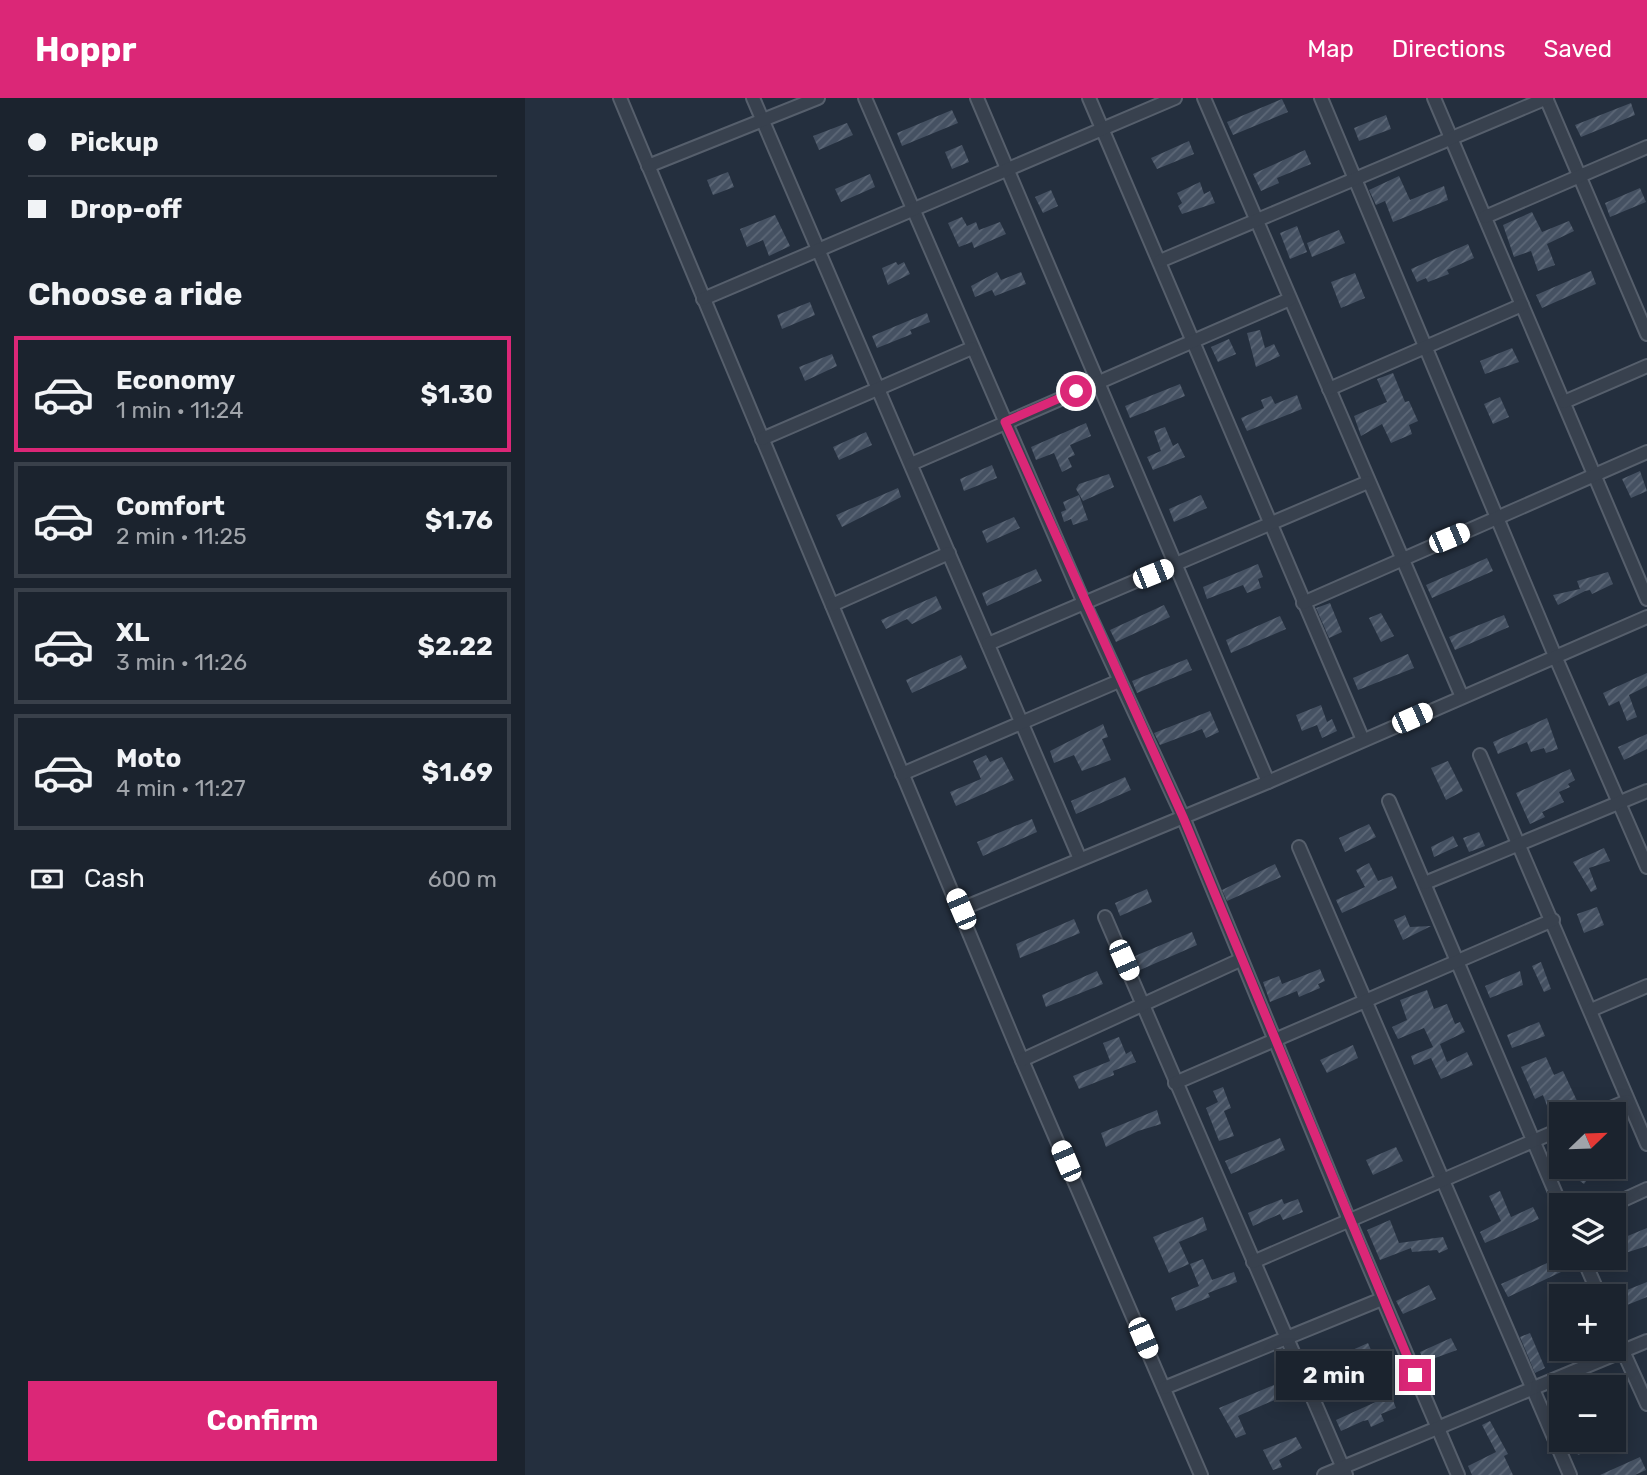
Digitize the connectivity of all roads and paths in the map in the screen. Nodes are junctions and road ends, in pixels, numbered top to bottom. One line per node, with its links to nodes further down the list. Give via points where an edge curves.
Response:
1 (620, 98): 16 (street)
2 (753, 98): 12 (street)
3 (818, 98): 12 (street)
4 (865, 98): 20 (street)
5 (977, 98): 17 (street)
6 (1089, 98): 13 (street)
7 (1175, 98): 13 (street)
8 (1204, 98): 22 (street)
9 (1321, 98): 19 (street)
10 (1434, 98): 14 (street)
11 (1546, 98): 14 (street); 18 (street)
12 (763, 122): 16 (street); 23 (street)
13 (1103, 130): 17 (street); 24 (street)
14 (1451, 139): 19 (street); 21 (street)
15 (1647, 147): 18 (street)
16 (648, 166): 25 (street)
17 (1008, 170): 20 (street); 33 (street)
18 (1580, 176): 21 (street); 28 (street)
19 (1356, 178): 22 (street); 31 (street)
20 (915, 209): 23 (street); 30 (street)
21 (1485, 217): 27 (street)
22 (1256, 220): 24 (street); 26 (street)
23 (817, 251): 25 (street); 35 (street)
24 (1160, 261): 29 (street)
25 (703, 299): 38 (street)
26 (1290, 299): 29 (street); 34 (street)
27 (1522, 305): 31 (street); 36 (street)
28 (1647, 334)
29 (1191, 342): 33 (street); 44 (street)
30 (972, 348): 35 (street); 37 (street)
31 (1426, 348): 34 (street); 43 (street)
32 (1647, 366): 36 (street)
33 (1099, 381): 37 (street); 47 (street)
34 (1329, 389): 42 (street)
35 (877, 390): 38 (street); 40 (street)
36 (1563, 402): 41 (street)
37 (1005, 422): 40 (street); 49 (street)
38 (762, 439): 51 (street)
39 (1647, 452): 41 (street)
40 (911, 464): 45 (street)
41 (1595, 475): 43 (street); 48 (street)
42 (1368, 482): 44 (street); 46 (street)
43 (1497, 518): 46 (street); 54 (street)
44 (1269, 524): 47 (street); 50 (street)
45 (949, 553): 51 (street); 53 (street)
46 (1402, 558): 50 (street); 56 (street)
47 (1176, 565): 49 (street); 61 (street)
48 (1647, 599)
49 (1084, 603): 53 (street); 55 (street)
50 (1303, 603): 58 (street)
51 (832, 605): 60 (street)
52 (1647, 617): 54 (street)
53 (988, 644): 57 (street)
54 (1555, 656): 56 (street); 64 (street)
55 (1119, 681): 57 (street); 65 (street)
56 (1462, 696): 58 (street)
57 (1021, 722): 60 (street); 68 (street)
58 (1363, 740): 61 (street)
59 (1480, 755): 66 (street)
60 (902, 774): 71 (street)
61 (1268, 782): 65 (street)
62 (1647, 791): 64 (street)
63 (1389, 801): 70 (street)
64 (1619, 803): 66 (street); 69 (street)
65 (1183, 817): 68 (street); 74 (street)
66 (1519, 845): 70 (street); 73 (street)
67 (1299, 847): 77 (street)
68 (1080, 859): 71 (street)
69 (1647, 867)
70 (1425, 883): 75 (street)
71 (961, 909): 81 (street)
72 (1105, 917): 78 (street)
73 (1553, 920): 75 (street); 79 (street)
74 (1240, 960): 78 (street); 80 (street)
75 (1458, 960): 77 (street); 85 (street)
76 (1647, 986): 79 (street)
77 (1365, 1000): 80 (street); 87 (street)
78 (1143, 1004): 81 (street); 82 (street)
79 (1591, 1010): 83 (street)
80 (1275, 1040): 82 (street); 91 (street)
81 (1022, 1060): 99 (street)
82 (1175, 1083): 92 (street)
83 (1627, 1101): 86 (street)
84 (1549, 1134): 85 (street)
85 (1532, 1141): 87 (street); 89 (street)
86 (1647, 1144)
87 (1442, 1179): 91 (street); 100 (street)
88 (1647, 1189): 90 (street)
89 (1555, 1193)
90 (1626, 1199)
91 (1349, 1220): 92 (street); 93 (street)
92 (1253, 1262): 94 (street)
93 (1383, 1298): 94 (street); 102 (street)
94 (1284, 1338): 99 (street); 103 (street)
95 (1647, 1341): 96 (street)
96 (1626, 1350)
97 (1626, 1358): 101 (street)
98 (1600, 1361): 100 (street)
99 (1164, 1388): 104 (street)
100 (1534, 1389): 102 (street); 107 (street)
101 (1647, 1404)
102 (1437, 1427): 103 (street); 106 (street)
103 (1344, 1471): 105 (street)
104 (1201, 1475)
105 (1324, 1475)
106 (1458, 1475)
107 (1570, 1475)

